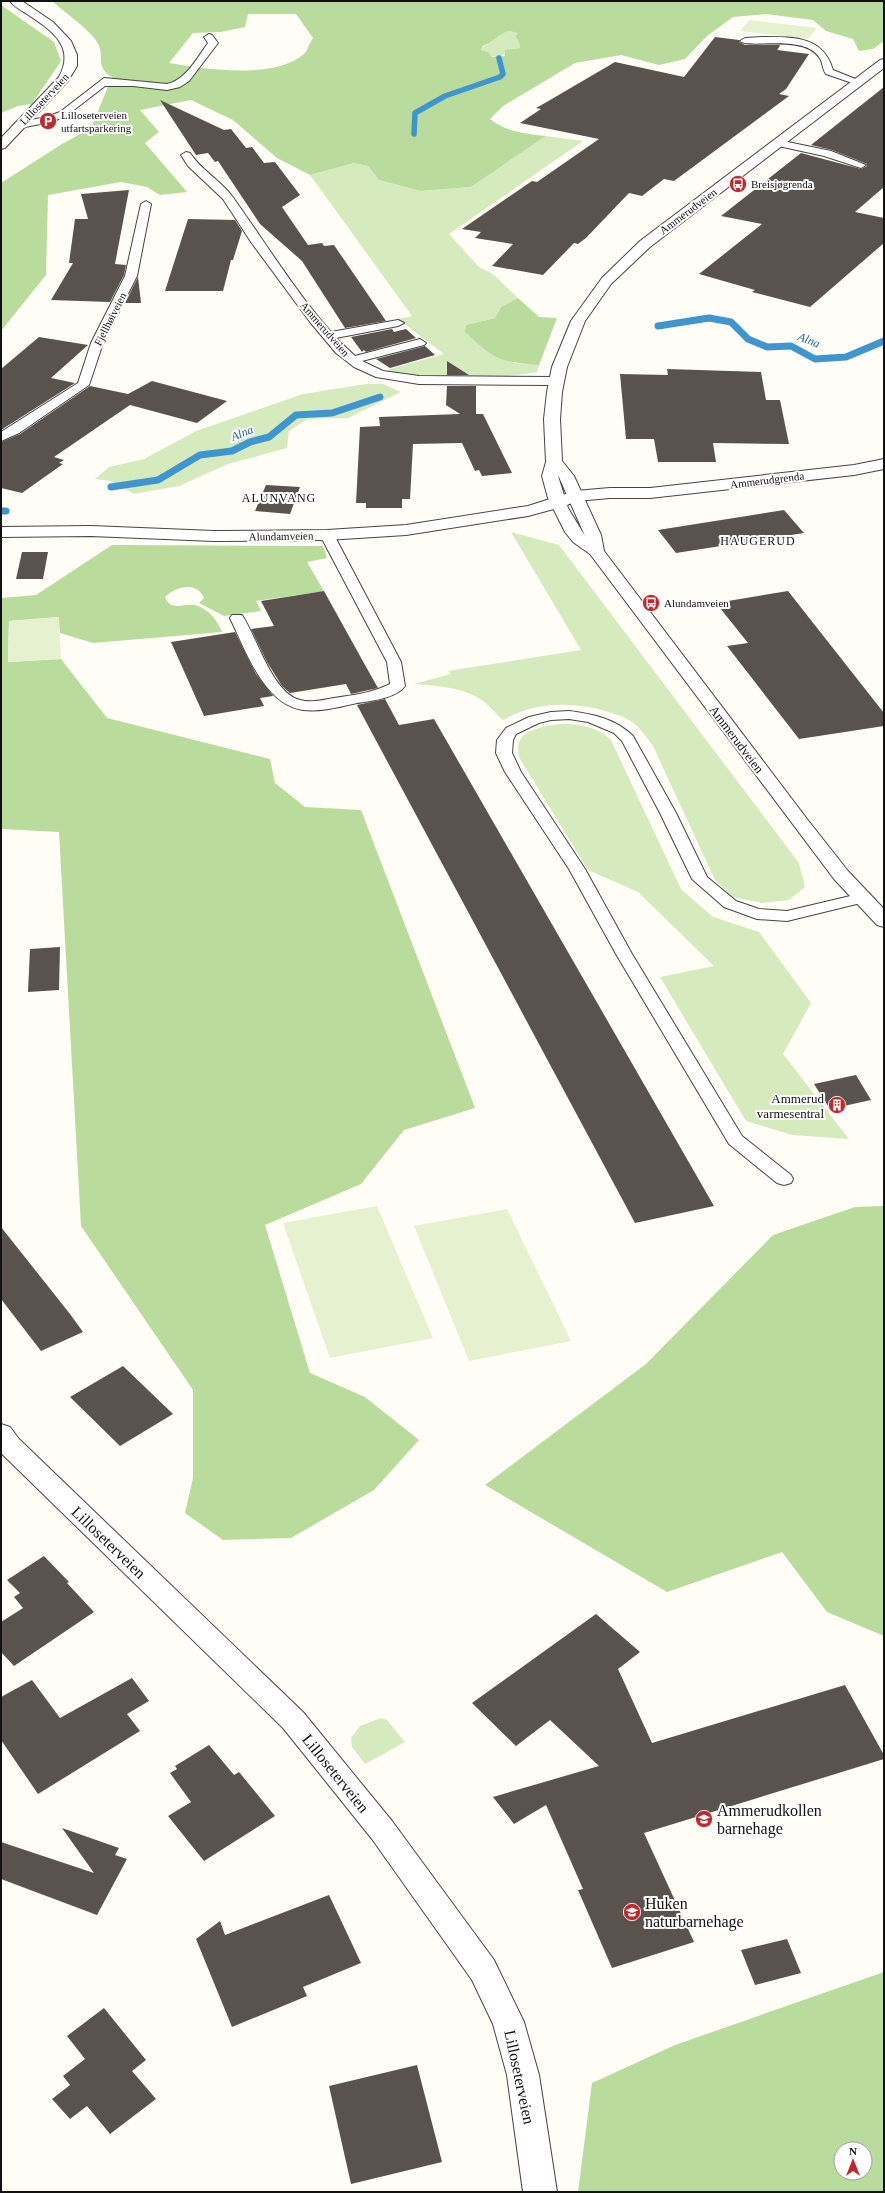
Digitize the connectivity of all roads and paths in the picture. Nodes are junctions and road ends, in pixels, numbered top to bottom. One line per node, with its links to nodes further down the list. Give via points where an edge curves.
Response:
1 (15, 1): 6 (street, Lilloseterveien, via 64,38 74,54 69,73)
2 (209, 37): 6 (lane, via 213,43 186,79 177,85 167,87 105,82 63,114 48,120)
3 (745, 41): 5 (lane, via 767,39 814,47 823,54 829,72)
4 (884, 62): 5 (street, Ammerudveien)
5 (858, 82): 7 (street, Ammerudveien)
6 (20, 125): 8 (street, Lilloseterveien)
7 (778, 143): 10 (lane, via 827,153); 16 (street, Ammerudveien, via 645,244 608,278 586,306 576,324)
8 (1, 146)
9 (186, 155): 13 (lane, Ammerudveien, via 227,197 255,240)
10 (860, 165)
11 (146, 204): 17 (lane, Fjellhøiveien, via 131,276 97,343 83,385 15,430)
12 (398, 323): 13 (lane)
13 (328, 336): 15 (lane, Ammerudveien)
14 (420, 343): 15 (lane)
15 (352, 360): 16 (lane, Ammerudveien, via 380,374 419,380)
16 (555, 381): 18 (street, Ammerudveien, via 552,426)
17 (1, 436)
18 (554, 462): 21 (street, Ammerudveien, via 566,476); 22 (street, Ammerudveien, via 550,477)
19 (884, 464): 20 (street, Ammerudgrenda, via 854,470)
20 (650, 493): 21 (street, Alundamveien, via 616,502)
21 (577, 501): 22 (street, Alundamveien); 25 (street, Ammerudveien, via 593,535)
22 (559, 503): 24 (street, Alundamveien, via 406,530); 25 (street, Ammerudveien, via 577,537)
23 (1, 532): 24 (street, Alundamveien, via 91,531 214,536)
24 (327, 535): 26 (lane, via 394,662 398,686 365,697 311,706 290,702 275,690)
25 (596, 551): 27 (street, Ammerudveien, via 780,797 841,875)
26 (237, 618)
27 (863, 898): 28 (street, Ammerudveien); 29 (lane, via 787,916 757,914 730,904 700,879 628,739 619,730 591,718 551,716 534,720 511,731 505,740 504,753 513,772 577,869 624,954 735,1140)
28 (884, 921)
29 (784, 1179)
30 (1, 1434): 31 (street, Lilloseterveien, via 293,1720 382,1830 483,1970 508,2022 523,2075)
31 (540, 2192)

